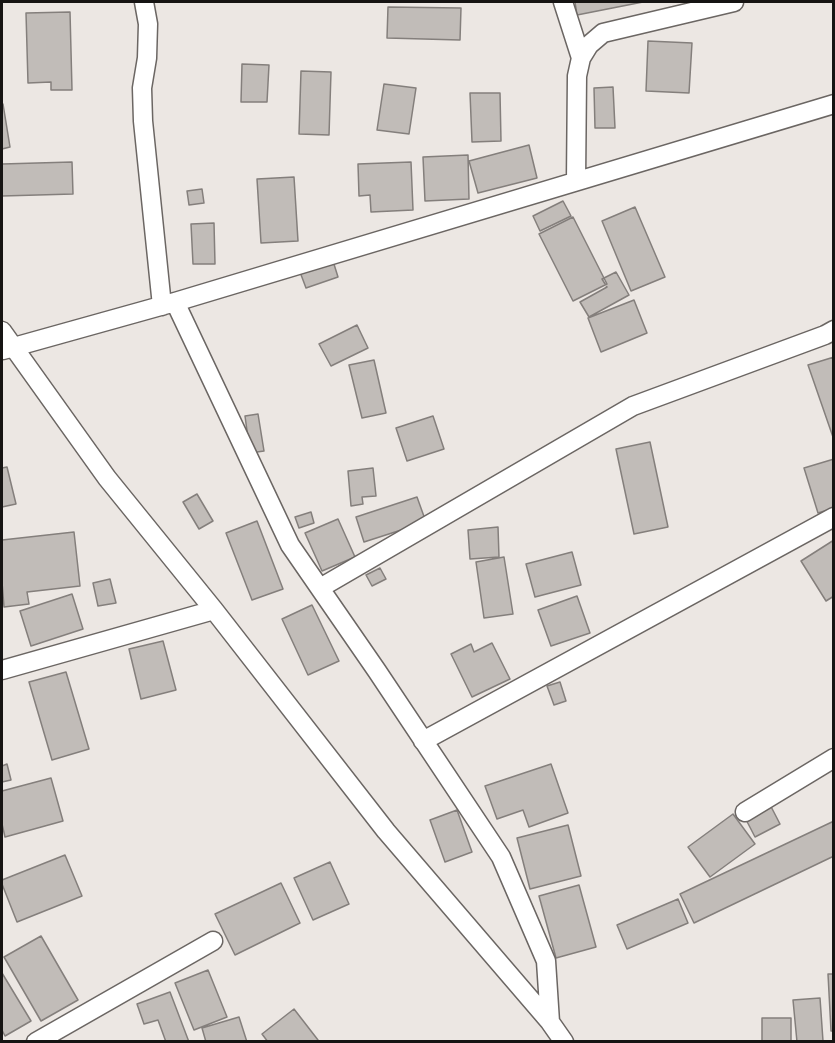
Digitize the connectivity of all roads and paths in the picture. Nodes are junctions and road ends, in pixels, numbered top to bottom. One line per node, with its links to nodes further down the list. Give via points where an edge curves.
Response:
1 (144, 2): 7 (street, via 148,24 143,120)
2 (563, 2): 4 (street)
3 (734, 2): 4 (street, via 603,33)
4 (581, 58): 6 (street, via 577,76)
5 (834, 104): 6 (street)
6 (576, 181): 7 (street)
7 (169, 304): 10 (street); 12 (street, via 290,545)
8 (834, 330): 12 (street, via 633,406)
9 (2, 331): 10 (street)
10 (8, 348): 13 (street)
11 (834, 517): 15 (street)
12 (320, 588): 15 (street)
13 (214, 610): 14 (street); 19 (street, via 386,831)
14 (2, 670)
15 (423, 741): 19 (street, via 501,857 546,961)
16 (834, 758): 17 (street)
17 (746, 812)
18 (213, 941): 20 (street)
19 (550, 1022): 21 (street)
20 (36, 1041)
21 (564, 1041)

